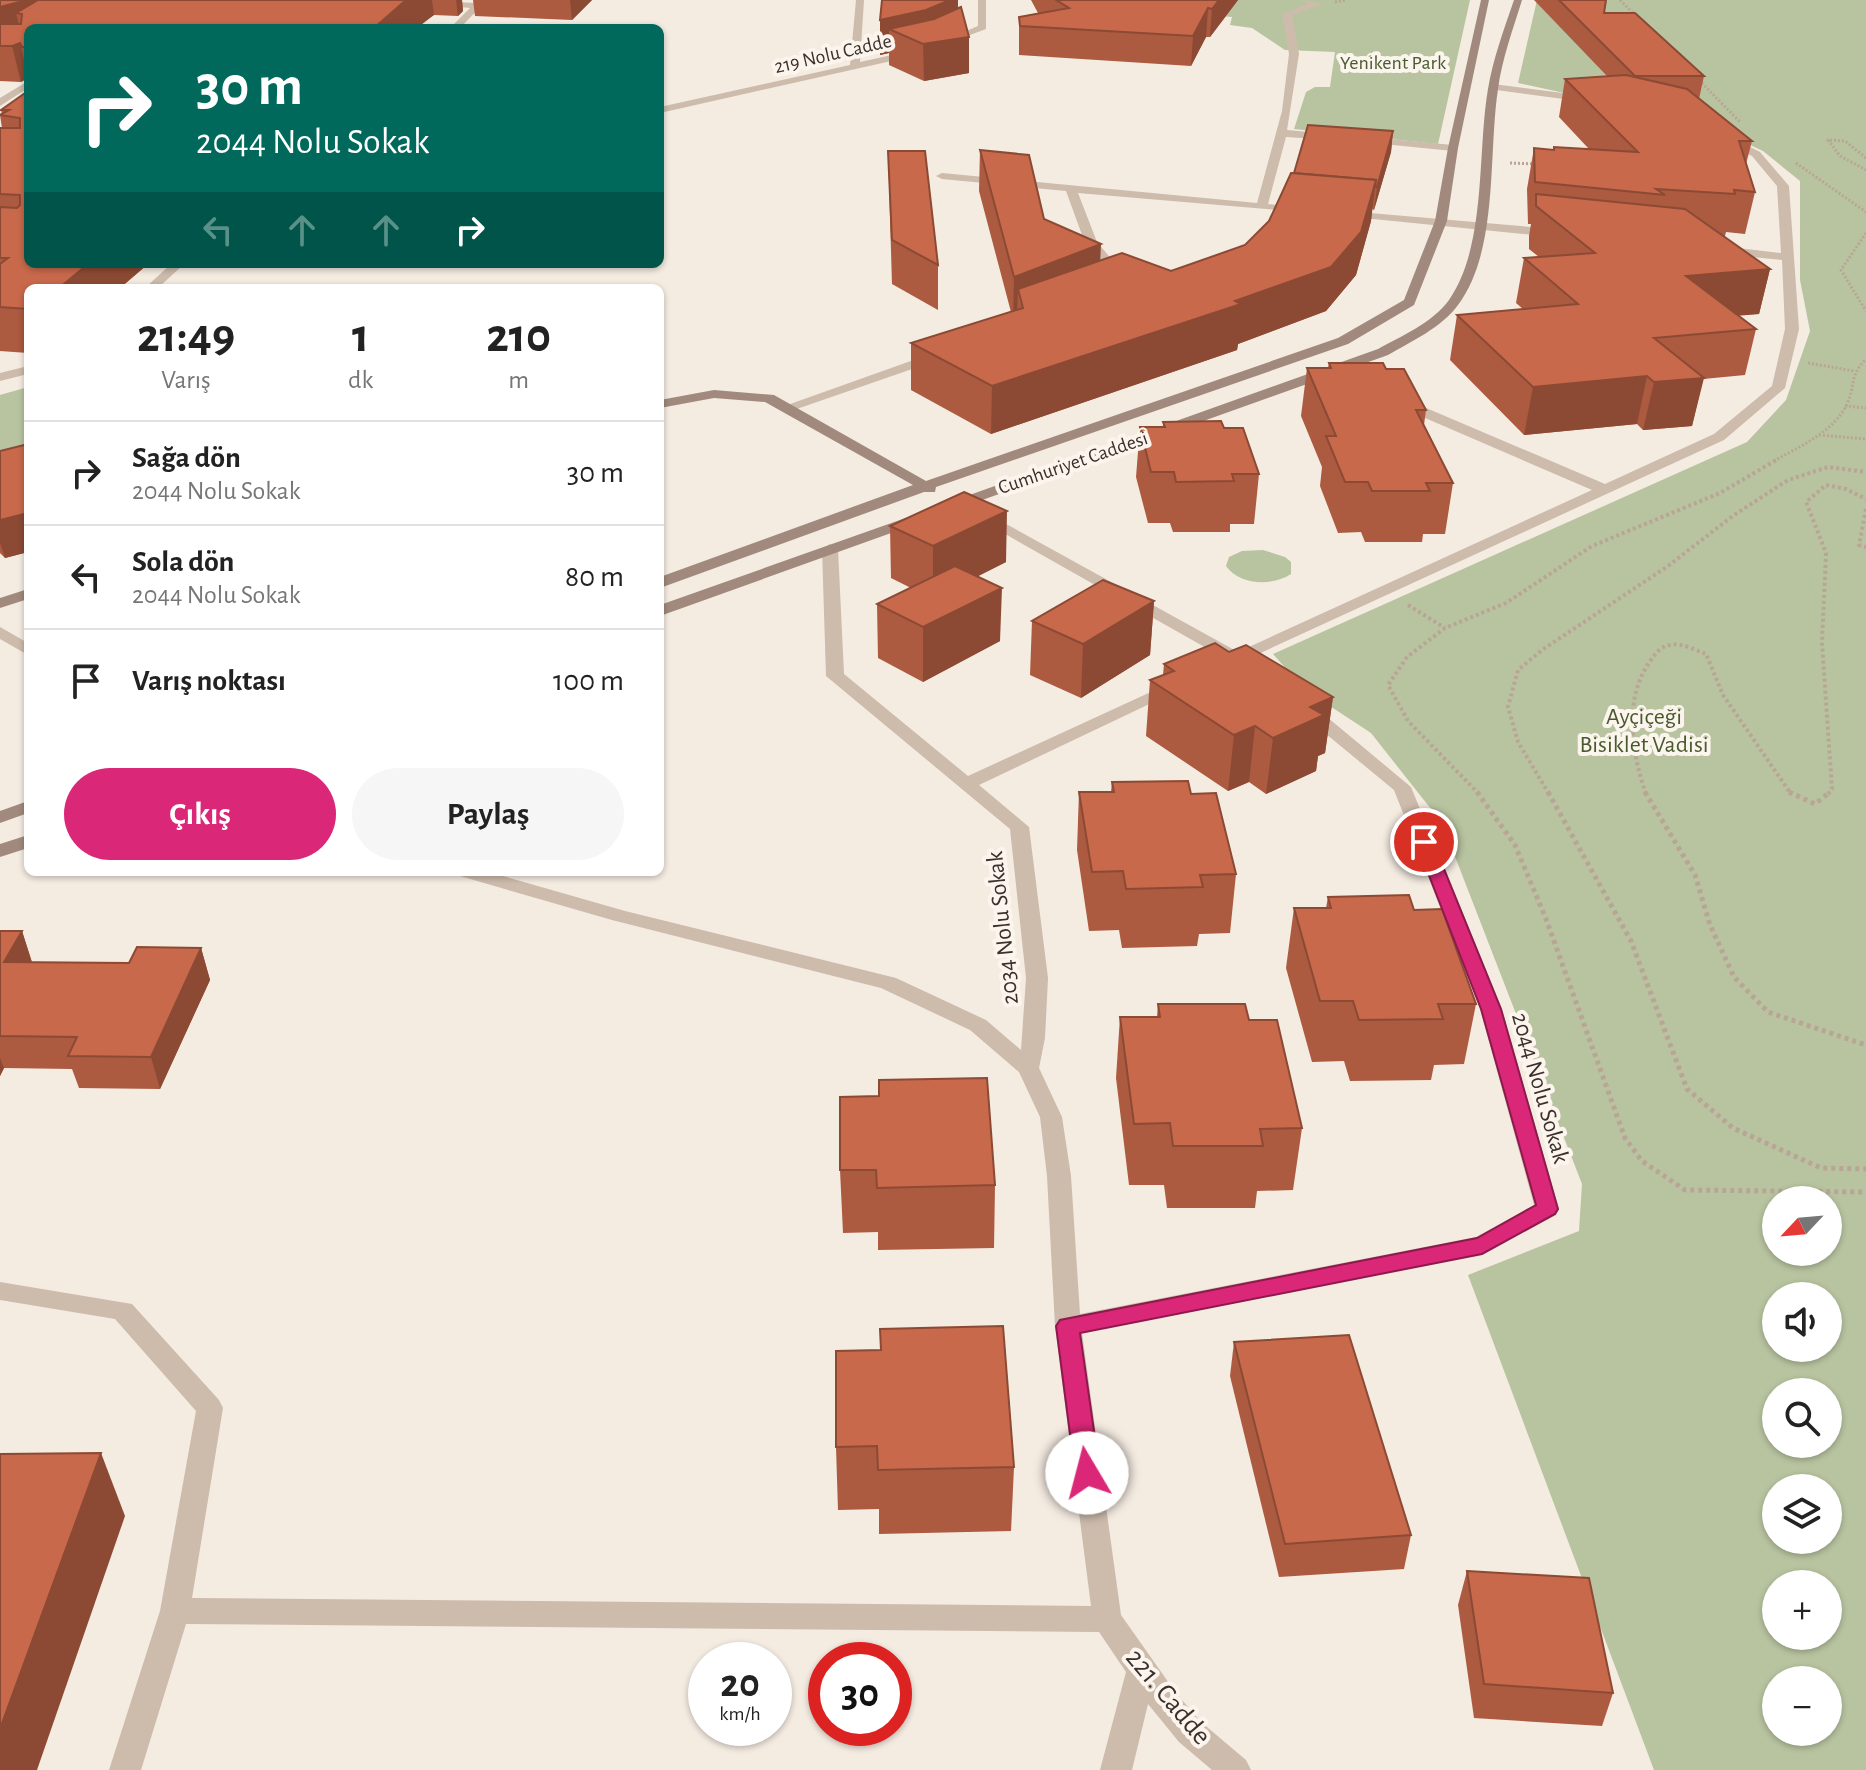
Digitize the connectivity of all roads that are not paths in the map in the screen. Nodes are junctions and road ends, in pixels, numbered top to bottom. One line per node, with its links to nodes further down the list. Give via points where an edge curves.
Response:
1 (860, 0): 9 (street)
2 (982, 0): 9 (street, 219 Nolu Cadde, via 983,27 930,50)
3 (1485, 0): 18 (street, Cumhuriyet Caddesi)
4 (1518, 0): 11 (street, Cumhuriyet Caddesi)
5 (1305, 1): 17 (street, via 1318,4 1283,11 1294,54)
6 (420, 3): 7 (street)
7 (481, 3): 8 (street)
8 (459, 24)
9 (855, 68): 15 (street, 219 Nolu Cadde)
10 (24, 87): 12 (street)
11 (1493, 87): 13 (street); 25 (street, Cumhuriyet Caddesi)
12 (1, 102): 14 (street)
13 (1605, 102)
14 (24, 103)
15 (664, 109)
16 (1709, 130): 28 (street, via 1756,154 1783,186)
17 (1280, 133): 18 (street); 21 (street)
18 (1453, 148): 24 (street, Cumhuriyet Caddesi)
19 (942, 176): 20 (street)
20 (1070, 187): 21 (street); 31 (street, via 1091,243 1126,283)
21 (1262, 207): 22 (street)
22 (1306, 210)
23 (1336, 213): 24 (street)
24 (1441, 221): 25 (street); 38 (street, Cumhuriyet Caddesi, via 1410,302 1343,341)
25 (1478, 225): 26 (street); 40 (street, Cumhuriyet Caddesi, via 1470,272 1452,303 1383,352 1338,376)
26 (1571, 235)
27 (1711, 249): 28 (street)
28 (1789, 257): 39 (street, via 1792,329 1778,388 1719,437)
29 (174, 268): 30 (street)
30 (156, 284)
31 (1121, 289)
32 (949, 352): 37 (street)
33 (24, 371): 34 (street)
34 (0, 377)
35 (1389, 397): 39 (street)
36 (664, 403): 37 (street, via 705,393 741,393 769,398)
37 (786, 408): 38 (street)
38 (925, 486): 40 (street); 42 (street, Cumhuriyet Caddesi)
39 (1606, 490): 48 (street)
40 (960, 504): 41 (street, Cumhuriyet Caddesi); 48 (street)
41 (830, 549): 45 (street, Cumhuriyet Caddesi); 53 (street, 2034 Nolu Sokak, via 835,676)
42 (664, 582)
43 (24, 595): 44 (street)
44 (0, 603)
45 (664, 610)
46 (0, 632): 47 (street)
47 (24, 647)
48 (1237, 659): 49 (street); 50 (street)
49 (1208, 672)
50 (1264, 676)
51 (1180, 685): 53 (street)
52 (1288, 694): 61 (street, 2044 Nolu Sokak, via 1402,787 1491,1009 1547,1209 1482,1245)
53 (965, 784): 59 (street, 2034 Nolu Sokak, via 1019,827 1039,982 1037,1035)
54 (24, 808): 55 (street)
55 (0, 817)
56 (24, 842): 57 (street)
57 (0, 851)
58 (481, 876): 59 (street, via 888,983 978,1025)
59 (1028, 1068): 61 (street, via 1051,1117)
60 (0, 1291): 62 (street, via 123,1311 210,1408)
61 (1068, 1326): 63 (street)
62 (175, 1611): 63 (street); 65 (street)
63 (1107, 1619): 64 (street, 221. Cadde)
64 (1141, 1672): 66 (street); 67 (street, 221. Cadde, via 1190,1732)
65 (125, 1770)
66 (1116, 1770)
67 (1235, 1770)

